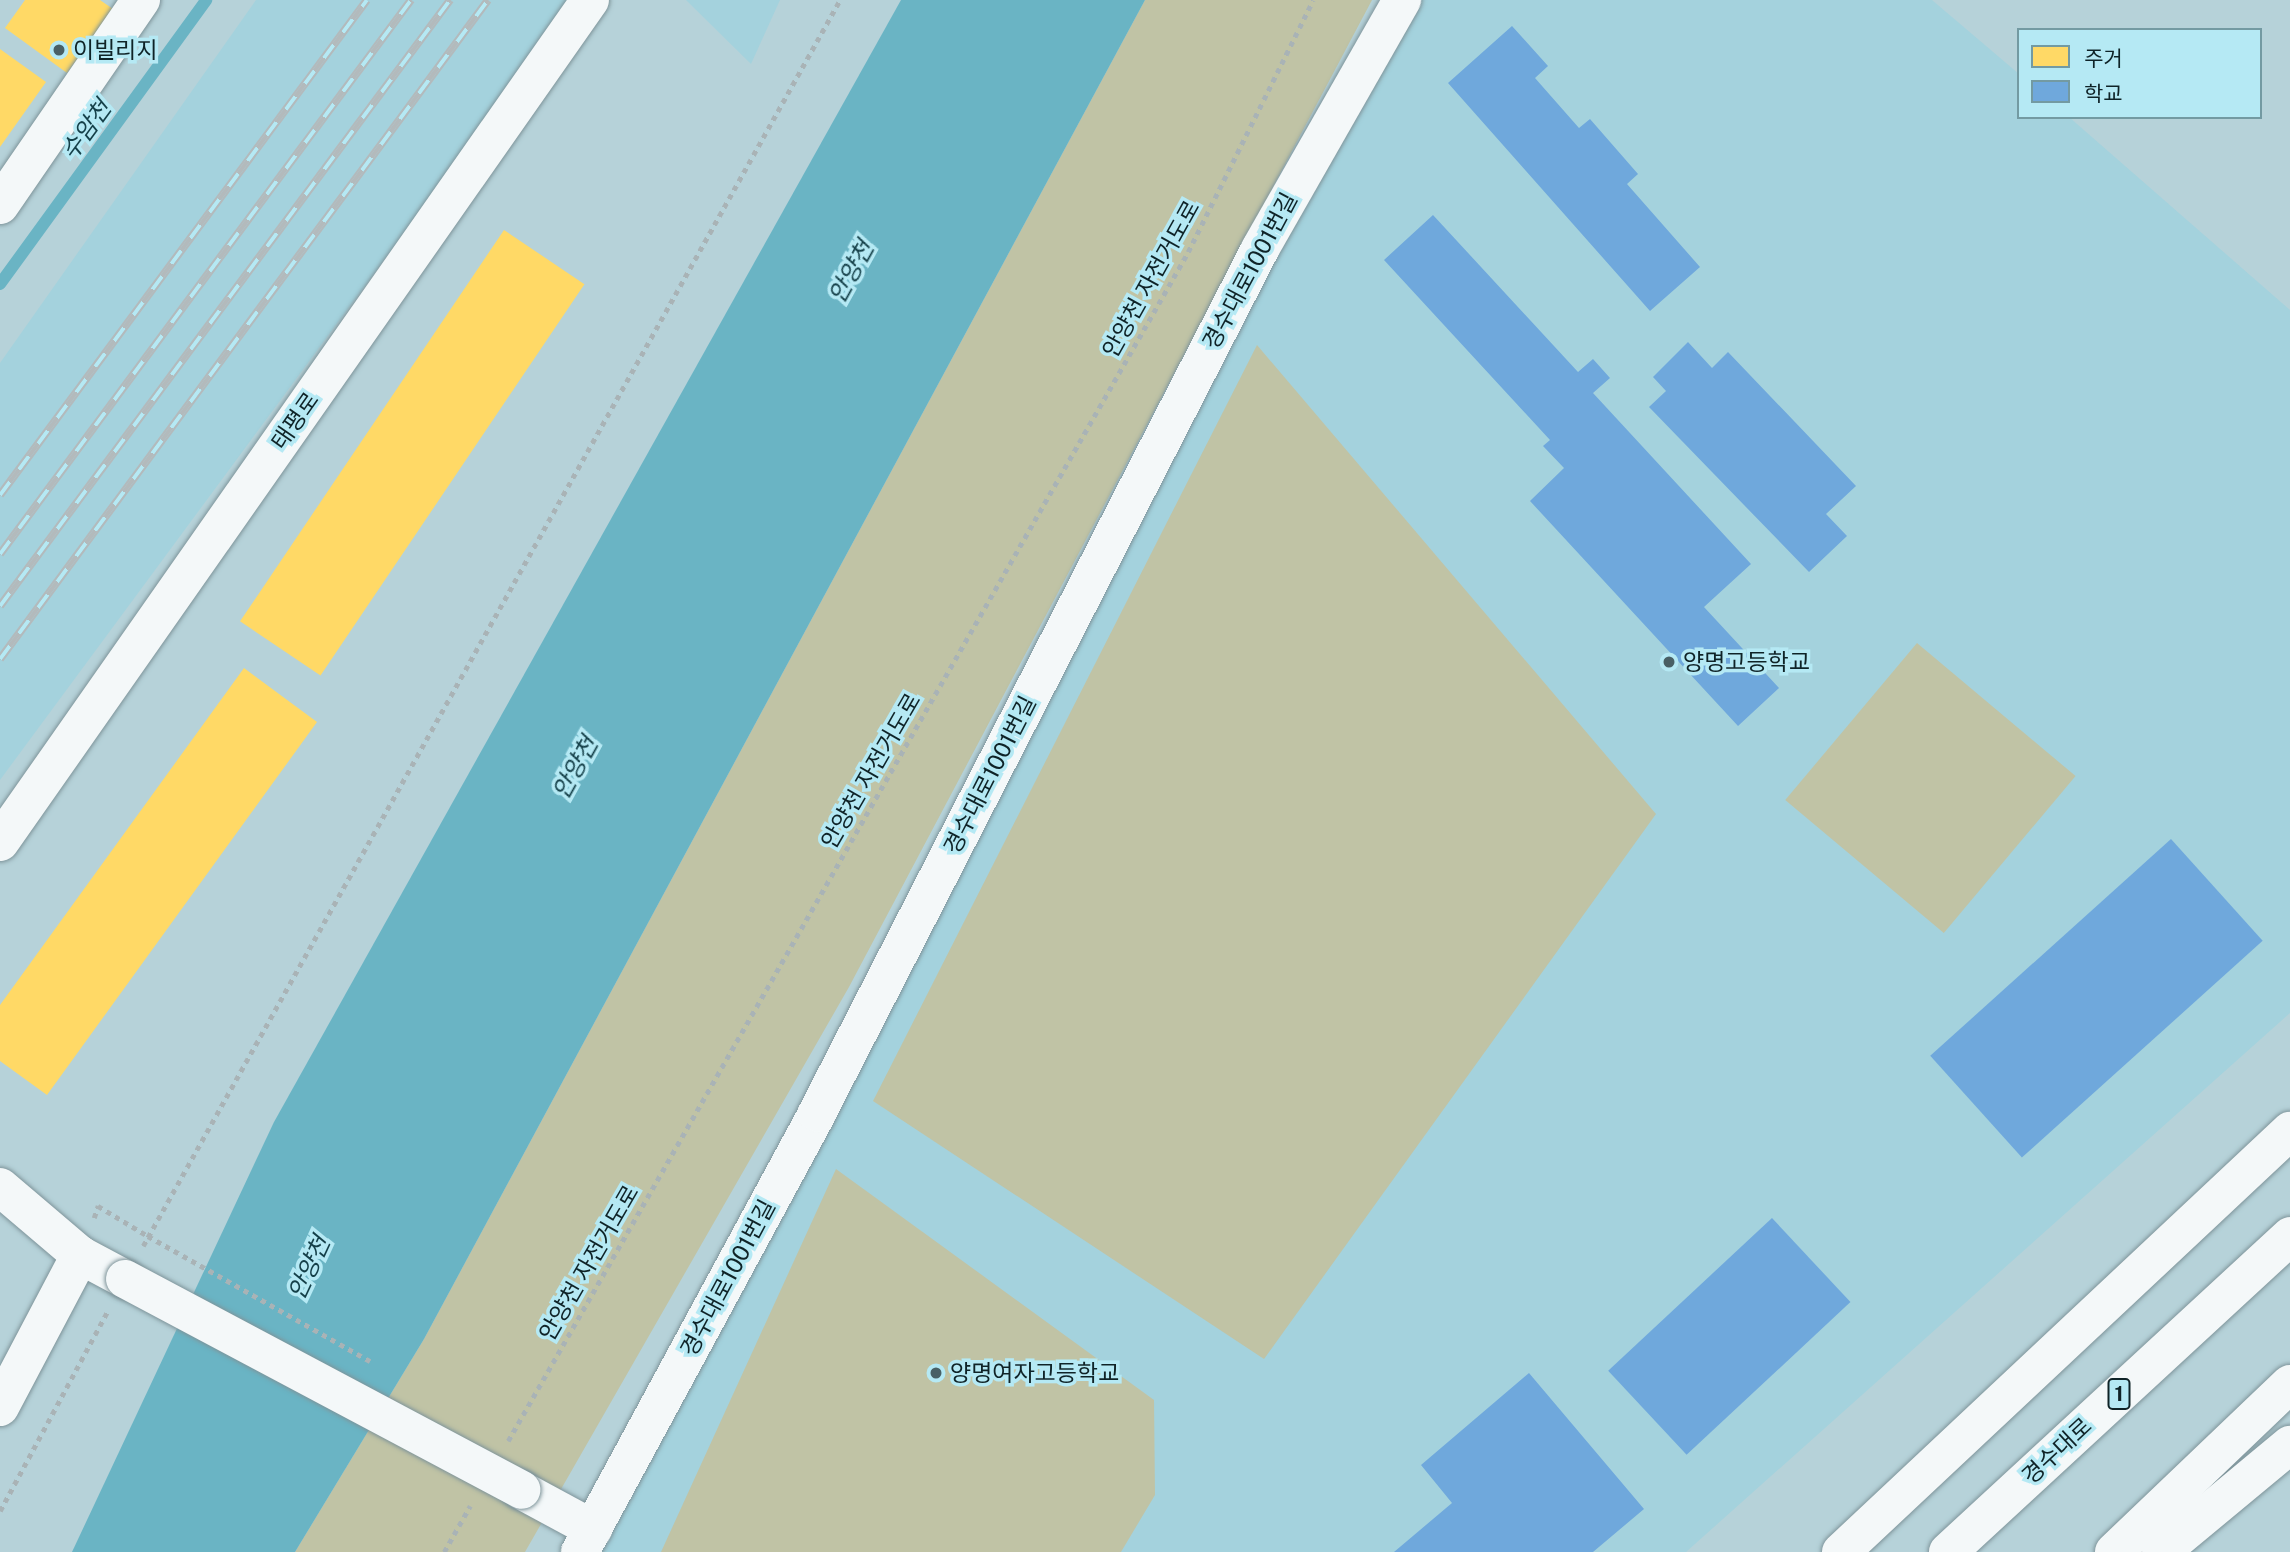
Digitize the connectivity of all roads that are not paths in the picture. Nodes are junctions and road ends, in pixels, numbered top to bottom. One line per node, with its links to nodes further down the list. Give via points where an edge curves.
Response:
1 (141, 0): 4 (street)
2 (590, 0): 5 (street, 태평로)
3 (1402, 0): 13 (street, 경수대로1001번길, via 1260,249 817,1113)
4 (0, 205)
5 (0, 842)
6 (2290, 1131): 14 (street)
7 (0, 1187): 9 (street)
8 (2290, 1236): 15 (street, 경수대로 / 1)
9 (80, 1255): 11 (street); 13 (street, bridge, via 521,1490)
10 (2290, 1384): 16 (street)
11 (0, 1407)
12 (2290, 1445): 17 (street)
13 (586, 1541)
14 (1841, 1552)
15 (1948, 1552)
16 (2114, 1552)
17 (2161, 1552)

